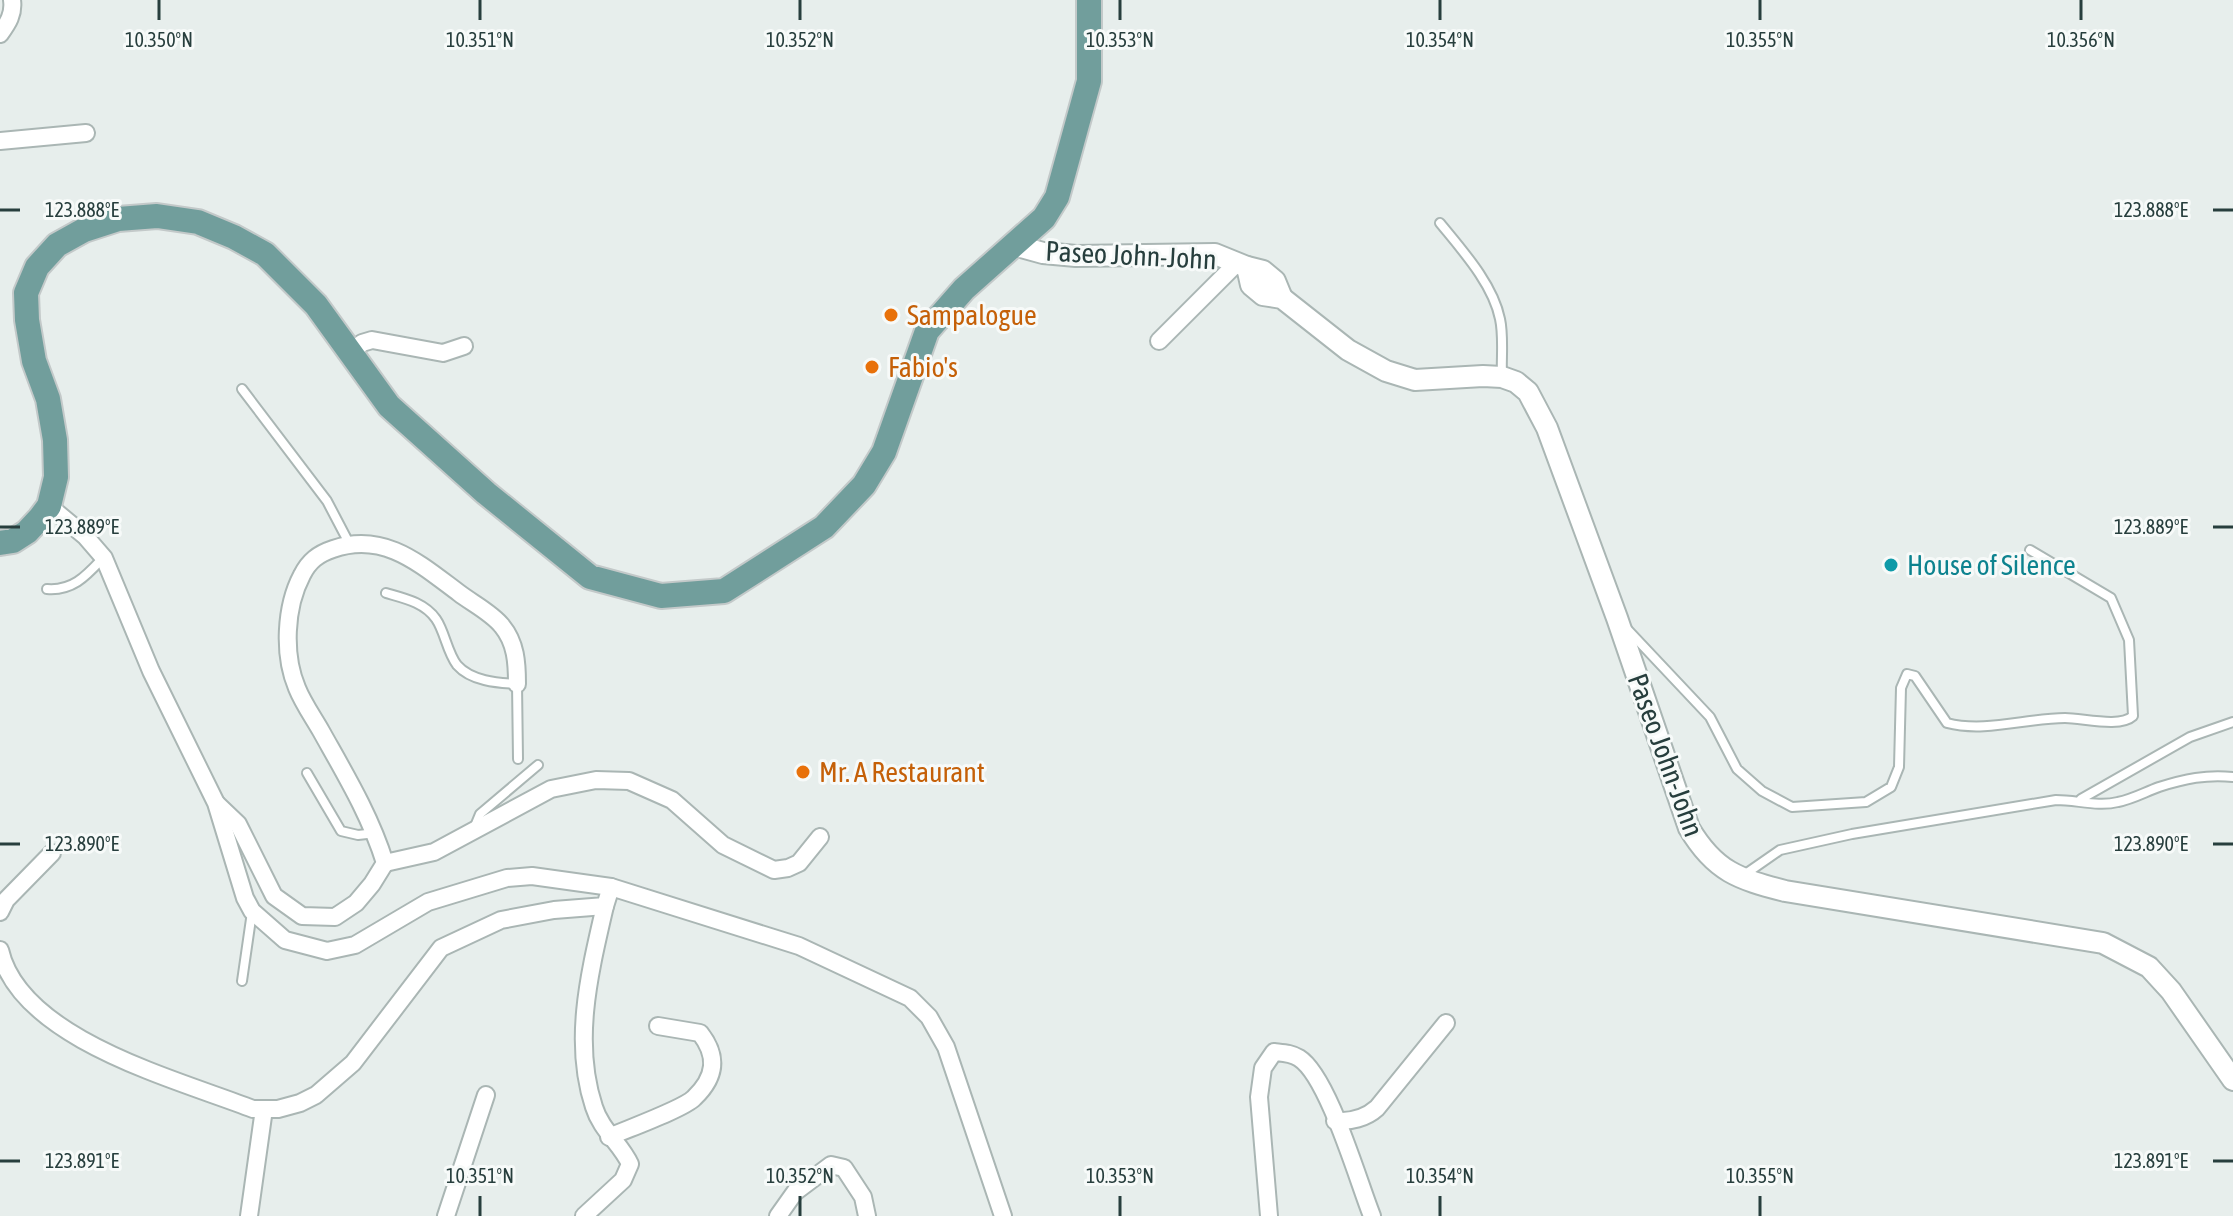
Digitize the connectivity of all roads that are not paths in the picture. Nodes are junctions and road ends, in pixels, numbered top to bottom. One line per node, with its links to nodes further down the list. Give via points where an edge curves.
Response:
1 (12, 0): 3 (street, via 10,21)
2 (1089, 0): 7 (main road, via 1089,81 1064,178 1044,218)
3 (0, 34)
4 (86, 133): 5 (street)
5 (0, 141)
6 (1440, 223): 12 (lane, via 1467,256 1500,319)
7 (1014, 245): 8 (street, Paseo John-John, via 1076,256 1205,253); 11 (main road, via 927,331 884,452 864,485 824,527 724,591 661,596 590,577 389,406)
8 (1242, 265): 9 (street); 12 (street, Paseo John-John, via 1251,285 1263,295 1282,298 1357,355 1402,378)
9 (1159, 341)
10 (464, 346): 11 (street, via 443,353 372,340)
11 (350, 354): 14 (main road, via 316,305 265,254 234,237 198,222 157,216 118,219 84,230 57,245 37,267 26,293 34,361 55,440 56,477)
12 (1502, 377): 21 (street, Paseo John-John, via 1528,392 1538,409)
13 (242, 389): 16 (lane, via 327,501)
14 (49, 506): 15 (main road, via 27,532); 18 (street)
15 (0, 543)
16 (349, 543): 22 (street, via 374,543 411,558 501,624 512,643); 31 (street, via 319,553 299,580 288,626 290,658 296,688)
17 (2030, 550): 21 (lane, via 2111,598 2129,640 2133,716 2123,722 2066,718 1965,728 1947,723 1915,676 1907,674 1901,688 1899,767 1891,787 1866,802 1792,807 1762,791 1737,769 1710,717)
18 (104, 558): 19 (lane, via 68,588); 29 (street, via 151,671)
19 (47, 589)
20 (386, 593): 22 (lane, via 417,603 435,617 458,665 477,677)
21 (1617, 618): 35 (street, Paseo John-John, via 1689,828 1702,849)
22 (517, 684): 24 (lane)
23 (2233, 722): 28 (lane, via 2190,737)
24 (518, 759)
25 (538, 765): 30 (lane, via 480,814)
26 (307, 773): 31 (lane, via 341,831)
27 (2233, 777): 28 (lane, via 2203,776 2117,803)
28 (2080, 800): 35 (lane, via 2019,804 1780,850)
29 (216, 803): 34 (street, via 238,824 274,896 302,916 335,917 356,903); 38 (street)
30 (473, 832): 32 (street, via 551,789 596,780 629,781 672,800 723,845 774,870 799,863); 34 (street, via 434,852)
31 (376, 833): 34 (street)
32 (820, 837)
33 (52, 853): 39 (street)
34 (385, 863)
35 (1739, 879): 44 (street, Paseo John-John, via 1837,901 2103,943 2149,967)
36 (611, 887): 37 (street); 38 (street, via 532,876 507,878 428,902 355,945 327,951 285,940); 54 (street, via 799,946 910,998 929,1017 946,1047)
37 (605, 906): 46 (street, via 501,920 441,948 353,1063 308,1099); 48 (street, via 587,986 584,1064 594,1109)
38 (252, 911): 41 (lane)
39 (0, 912)
40 (0, 950): 46 (street, via 4,968 22,995 91,1047)
41 (242, 981)
42 (1446, 1023): 47 (street, via 1377,1108 1369,1115)
43 (658, 1026): 48 (street, via 700,1033 714,1056 712,1068 693,1100)
44 (2233, 1080)
45 (486, 1095): 50 (street)
46 (264, 1109): 49 (street)
47 (1335, 1121): 55 (street, via 1310,1068 1288,1053 1274,1052 1263,1068 1259,1097); 56 (street)
48 (609, 1137): 51 (street, via 628,1159 629,1171)
49 (249, 1216)
50 (446, 1216)
51 (584, 1216)
52 (778, 1216): 53 (street, via 795,1192 831,1165 844,1168 863,1197)
53 (867, 1216)
54 (1003, 1216)
55 (1269, 1216)
56 (1372, 1216)

